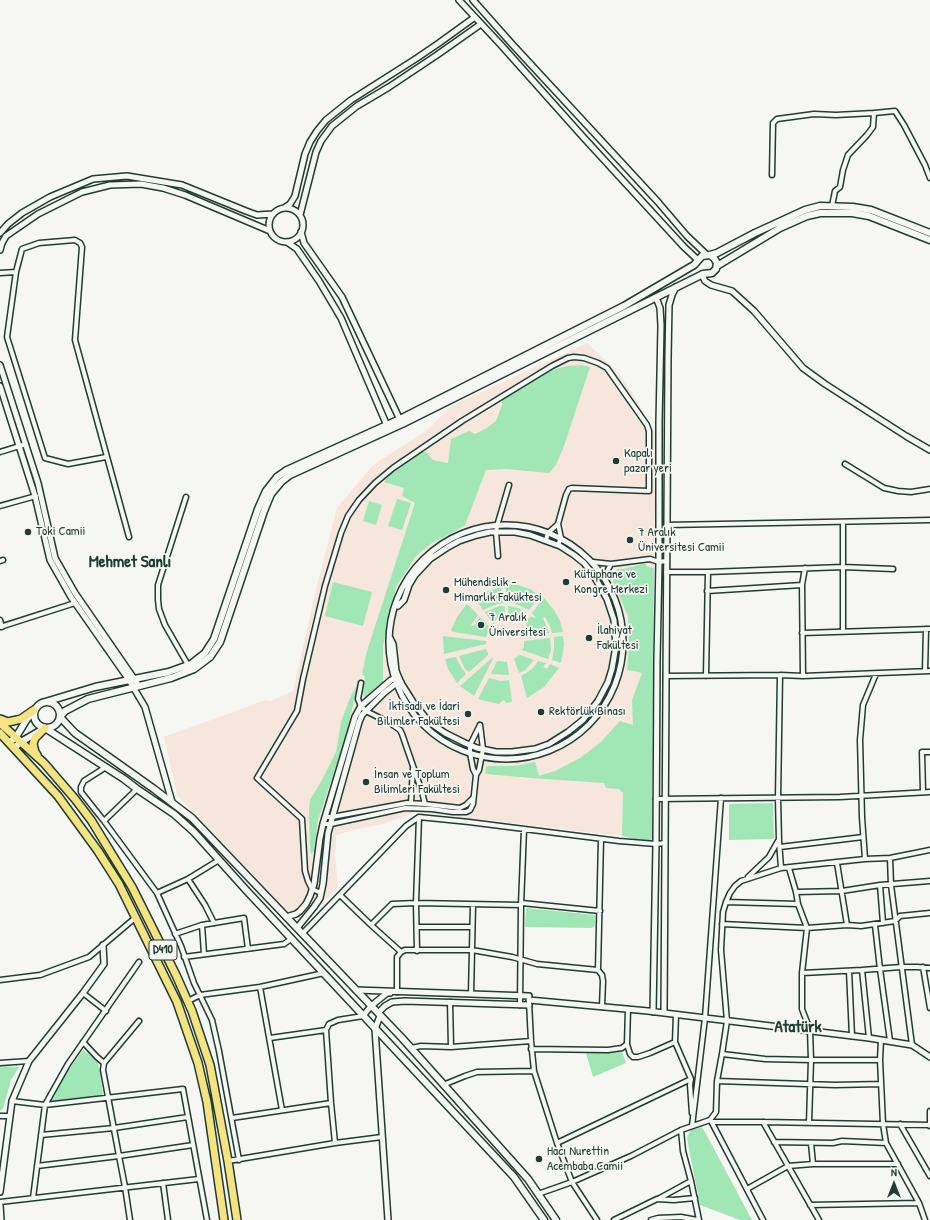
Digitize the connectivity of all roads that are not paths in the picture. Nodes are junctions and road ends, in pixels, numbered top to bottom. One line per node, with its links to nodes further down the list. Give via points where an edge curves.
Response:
1 (458, 0): 3 (street)
2 (473, 0): 19 (street, via 687,236)
3 (475, 17): 4 (street); 9 (street, via 351,100 326,120 310,142 295,196)
4 (481, 24): 11 (street, via 394,84 357,106 332,126 321,140 316,152); 20 (street)
5 (874, 113): 6 (street, via 814,114 777,119 773,123); 7 (street, via 895,112); 8 (street, via 872,127 848,155)
6 (772, 175)
7 (930, 178)
8 (832, 206): 15 (main road, via 871,210); 19 (main road, via 805,210)
9 (284, 208): 10 (street); 11 (street)
10 (272, 214): 12 (street, via 269,222); 14 (street, via 266,216 246,212 182,185 114,176 93,179 50,197 22,213)
11 (300, 215): 13 (street, via 303,224)
12 (270, 231): 17 (street, via 279,241); 18 (street, via 163,188 141,184 110,185 82,192 38,214 6,236)
13 (301, 232): 17 (street, via 296,239); 31 (street, via 304,243 342,297)
14 (0, 233)
15 (930, 233)
16 (930, 240): 21 (main road, via 869,216 820,213 780,228)
17 (288, 242): 32 (street, via 319,280 341,318)
18 (0, 250)
19 (708, 255): 20 (main road, via 702,256); 21 (main road, via 716,260)
20 (698, 261): 24 (main road); 31 (main road, via 624,306)
21 (717, 266): 24 (main road, via 712,273)
22 (16, 272): 23 (street); 37 (street, via 8,337 45,458 68,464); 37 (street, via 22,249 39,243 75,240 82,247 75,340)
23 (0, 273)
24 (702, 274): 25 (main road); 35 (street, via 705,281 732,291 754,311 803,368)
25 (676, 287): 26 (main road); 48 (street, via 669,305)
26 (656, 297): 31 (main road); 59 (street, via 660,308 661,326)
27 (0, 366): 29 (street)
28 (0, 386): 30 (street)
29 (10, 396): 30 (street); 33 (street)
30 (2, 398): 34 (street)
31 (401, 421): 32 (main road)
32 (388, 427): 79 (main road, via 287,470 277,477 266,491 258,509 214,639 205,653); 90 (main road, via 290,475 281,482 271,494 264,511 220,642 210,658 194,669 171,678)
33 (26, 444): 34 (street); 41 (street)
34 (19, 446): 36 (street); 42 (street)
35 (930, 450)
36 (0, 452)
37 (106, 457): 52 (street)
38 (845, 464): 40 (street, via 884,488 911,492)
39 (509, 485): 49 (street)
40 (930, 489)
41 (41, 494): 42 (street); 86 (street, via 55,558)
42 (35, 496): 44 (street); 71 (street, via 50,560)
43 (186, 497): 79 (street, via 158,585 158,600 165,625)
44 (0, 506)
45 (930, 520): 46 (street)
46 (843, 522): 48 (street); 62 (street)
47 (558, 524): 51 (street); 53 (street); 148 (street, via 566,495 572,488 649,491 647,425 607,368 584,358 568,358 552,366 462,421 393,468 359,500 348,516 329,573 297,711 257,778 302,819 305,871)
48 (667, 525): 57 (street)
49 (497, 526): 50 (street); 51 (street, via 519,526); 72 (street, via 459,535 434,549 408,577)
50 (496, 532): 54 (street, via 515,532); 56 (street); 72 (street, via 459,541 430,559 415,576 404,600)
51 (548, 533): 53 (street); 54 (street)
52 (129, 537)
53 (561, 538): 55 (street); 58 (street)
54 (546, 540): 55 (street)
55 (558, 545): 70 (street, via 584,563)
56 (498, 556)
57 (666, 561): 59 (street); 64 (street)
58 (593, 562): 60 (street); 66 (street)
59 (659, 562): 60 (street, via 650,559); 118 (street)
60 (611, 564): 66 (street)
61 (805, 568): 62 (street); 65 (street); 67 (street)
62 (843, 568): 63 (street); 76 (street)
63 (893, 569)
64 (666, 572): 65 (street); 83 (street)
65 (708, 572): 69 (street)
66 (604, 577): 68 (street)
67 (802, 584): 69 (street); 77 (street)
68 (610, 589): 70 (street); 106 (street, via 621,620 623,650 618,679 605,706 594,721 569,742 549,752 527,758)
69 (708, 591): 84 (street)
70 (604, 593): 103 (street, via 614,620 615,655 608,682 592,709 575,727 549,744 526,751 496,752)
71 (75, 603): 74 (street); 86 (street)
72 (398, 606): 78 (street)
73 (0, 620): 74 (street)
74 (1, 627)
75 (928, 629): 76 (street); 80 (street)
76 (843, 631): 77 (street)
77 (802, 633): 85 (street)
78 (390, 638): 87 (street); 89 (street, via 386,652)
79 (188, 665): 86 (main road, via 169,672)
80 (928, 671): 81 (street)
81 (876, 674): 85 (street); 114 (street, via 863,705 860,740)
82 (780, 675): 84 (street); 85 (street); 117 (street)
83 (666, 676): 84 (street); 119 (street)
84 (706, 676)
85 (803, 676)
86 (132, 679): 90 (street); 91 (main road)
87 (399, 679): 89 (street); 101 (street, via 429,722)
88 (360, 683): 92 (street, via 358,699)
89 (393, 683): 92 (street); 94 (street); 105 (street, via 408,708 423,725)
90 (136, 686): 95 (main road, via 88,699 65,711); 120 (street, via 145,707)
91 (42, 703): 93 (main road); 95 (main road, via 55,705)
92 (361, 706): 94 (street); 123 (street, via 355,717)
93 (34, 710): 96 (highway, via 17,720 8,722); 98 (main road, via 35,722); 100 (main road, via 27,719)
94 (366, 711): 108 (street, via 400,730); 124 (street, via 362,715)
95 (60, 717): 98 (main road, via 54,726); 120 (main road, via 75,733)
96 (0, 719)
97 (0, 723): 100 (highway, D410)
98 (45, 728): 100 (main road); 107 (highway, via 33,744 35,752); 109 (main road)
99 (0, 733): 102 (highway, D410)
100 (19, 739): 102 (main road); 107 (highway, D410)
101 (470, 745): 103 (street); 103 (street, via 480,725); 105 (street)
102 (12, 746): 162 (highway, D410, via 78,822 119,884)
103 (483, 749): 106 (street)
104 (930, 752): 112 (street, via 922,752)
105 (470, 754): 106 (street); 110 (street)
106 (482, 757): 110 (street)
107 (44, 763): 205 (highway, D410, via 90,820 132,887)
108 (413, 766): 121 (street); 122 (street)
109 (106, 767): 111 (main road); 126 (street, via 84,781 81,787 81,792)
110 (476, 775): 115 (street)
111 (137, 789): 126 (street); 139 (main road, via 174,814)
112 (923, 792): 113 (street); 114 (street)
113 (930, 792)
114 (862, 796): 117 (street); 130 (street)
115 (474, 798): 122 (street, via 460,808); 128 (street, via 470,810 466,812 405,808)
116 (721, 798): 117 (street); 119 (street); 218 (street)
117 (778, 798): 132 (street)
118 (656, 799): 119 (street); 134 (street)
119 (665, 799): 133 (street)
120 (172, 802): 161 (main road, via 192,818)
121 (411, 803): 122 (street); 124 (street)
122 (425, 804)
123 (325, 817): 124 (street); 127 (street)
124 (332, 817): 128 (street)
125 (419, 817): 129 (street); 153 (street, via 406,826); 155 (street)
126 (104, 821): 151 (street)
127 (323, 824): 128 (street); 148 (street)
128 (331, 824): 152 (street)
129 (524, 829): 131 (street); 156 (street)
130 (863, 837): 135 (street); 138 (street)
131 (601, 839): 134 (street); 159 (street)
132 (778, 841): 135 (street); 143 (street, via 769,857)
133 (665, 843): 134 (street); 214 (street)
134 (656, 844): 213 (street)
135 (780, 847): 141 (street)
136 (930, 850): 137 (street)
137 (890, 858): 138 (street); 147 (street)
138 (865, 859): 140 (street)
139 (219, 860): 144 (street); 177 (main road)
140 (837, 863): 142 (street); 149 (street)
141 (781, 868): 142 (street); 143 (street)
142 (789, 868): 150 (street)
143 (747, 878): 154 (street, via 735,886)
144 (188, 879): 151 (street); 164 (street)
145 (930, 881): 147 (street)
146 (880, 885): 147 (street); 149 (street); 165 (street)
147 (891, 885): 163 (street)
148 (312, 889): 152 (street); 161 (street, via 300,911)
149 (842, 890): 150 (street); 170 (street)
150 (796, 892): 157 (street)
151 (157, 893): 175 (street)
152 (321, 893): 173 (street, via 314,907)
153 (340, 895): 168 (street); 176 (street)
154 (726, 902): 157 (street); 166 (street)
155 (416, 903): 158 (street); 168 (street, via 392,904); 171 (street)
156 (522, 904): 158 (street); 159 (street); 185 (street)
157 (798, 904): 174 (street)
158 (473, 905): 172 (street)
159 (600, 911): 191 (street)
160 (930, 913): 163 (street, via 900,916)
161 (286, 917): 173 (main road)
162 (135, 918): 178 (street); 304 (highway, D410, via 178,1002 198,1063 207,1102)
163 (895, 921): 165 (street); 187 (street)
164 (214, 923): 167 (street); 179 (street, via 244,918)
165 (883, 923): 169 (street)
166 (722, 924): 174 (street); 219 (street, via 721,950)
167 (202, 925): 175 (street); 183 (street)
168 (371, 925): 182 (street)
169 (875, 925): 170 (street); 190 (street)
170 (847, 926): 174 (street)
171 (416, 927): 172 (street); 181 (street)
172 (472, 927): 180 (street)
173 (297, 928): 176 (main road)
174 (806, 928): 194 (street)
175 (175, 934): 184 (street)
176 (302, 934): 198 (main road)
177 (291, 939): 179 (street, via 284,944); 195 (main road)
178 (103, 945): 196 (street, via 89,957 40,975); 199 (street, via 104,964)
179 (248, 949): 183 (street)
180 (472, 950): 181 (street); 185 (street); 201 (street)
181 (417, 951): 182 (street)
182 (401, 952): 200 (street, via 398,958)
183 (204, 954): 184 (street)
184 (184, 957): 202 (street)
185 (521, 960): 191 (street); 203 (street)
186 (139, 962): 212 (street)
187 (901, 967): 188 (street); 190 (street); 233 (street)
188 (923, 967): 189 (street); 210 (street)
189 (930, 968)
190 (880, 969): 192 (street); 229 (street)
191 (598, 970): 209 (street, via 603,981)
192 (862, 970): 193 (street); 226 (street)
193 (849, 971): 194 (street); 224 (street)
194 (802, 973): 223 (street, via 802,1009)
195 (324, 974): 197 (street); 217 (main road)
196 (0, 980)
197 (260, 987): 202 (street); 225 (street)
198 (356, 990): 200 (street); 208 (main road)
199 (83, 992): 212 (street); 241 (street)
200 (397, 992): 201 (street); 208 (street, via 387,994)
201 (472, 994): 203 (street)
202 (200, 995): 205 (street); 259 (street, via 212,1020)
203 (520, 995): 204 (street); 207 (street)
204 (529, 1000): 207 (street); 209 (street); 228 (street)
205 (188, 1001): 280 (highway, D410, via 210,1065)
206 (450, 1002): 207 (street); 215 (street, via 392,1002 385,1006); 234 (street)
207 (520, 1005)
208 (371, 1006): 215 (main road); 217 (street)
209 (602, 1007): 211 (street)
210 (930, 1008)
211 (628, 1009): 213 (street); 232 (street)
212 (106, 1011): 230 (street)
213 (653, 1012): 214 (street)
214 (664, 1013): 216 (street)
215 (379, 1015): 221 (street); 235 (main road)
216 (676, 1015): 218 (street); 231 (street)
217 (363, 1016): 221 (main road); 222 (street, via 338,1020 329,1024)
218 (705, 1018): 219 (street); 266 (street)
219 (727, 1020): 223 (street); 237 (street)
220 (140, 1021): 243 (street)
221 (375, 1028): 270 (street); 307 (main road, via 514,1177)
222 (326, 1030): 225 (street); 252 (street)
223 (810, 1030): 224 (street); 239 (street)
224 (852, 1036): 226 (street)
225 (270, 1038): 254 (street)
226 (869, 1038): 227 (street)
227 (881, 1040): 229 (street); 240 (street)
228 (531, 1041): 234 (street); 236 (street)
229 (890, 1041): 233 (street)
230 (83, 1042): 243 (street); 253 (street)
231 (675, 1042): 232 (street, via 638,1057 630,1054); 245 (street)
232 (627, 1044): 236 (street, via 622,1048 608,1050)
233 (912, 1045): 238 (street)
234 (451, 1047): 235 (street)
235 (411, 1048): 249 (main road)
236 (531, 1049): 244 (street)
237 (722, 1054): 239 (street, via 765,1059); 246 (street)
238 (930, 1057)
239 (811, 1060): 240 (street); 247 (street)
240 (880, 1060): 248 (street)
241 (30, 1061): 242 (street); 251 (street)
242 (0, 1062)
243 (104, 1063): 250 (street)
244 (534, 1071): 249 (street, via 477,1072); 274 (street)
245 (691, 1079): 266 (street); 274 (street)
246 (717, 1081): 247 (street); 260 (street, via 716,1112)
247 (810, 1084): 248 (street); 262 (street)
248 (881, 1084): 263 (street)
249 (444, 1085): 293 (main road)
250 (108, 1098): 253 (street); 258 (street, via 183,1089); 267 (street)
251 (12, 1101): 253 (street); 257 (street)
252 (331, 1103): 254 (street); 273 (street)
253 (45, 1105): 269 (street)
254 (282, 1110): 259 (street)
255 (930, 1111): 265 (street)
256 (0, 1116): 257 (street)
257 (10, 1116): 277 (street)
258 (188, 1117): 267 (street); 276 (street)
259 (232, 1118): 279 (street)
260 (711, 1121): 261 (street); 266 (street); 291 (street)
261 (763, 1122): 262 (street); 271 (street)
262 (809, 1123): 263 (street)
263 (883, 1124): 264 (street); 275 (street)
264 (900, 1124): 265 (street); 285 (street)
265 (930, 1125)
266 (692, 1126): 268 (street)
267 (114, 1128): 269 (street); 278 (street)
268 (681, 1130): 287 (street, via 683,1151); 288 (street)
269 (41, 1135): 283 (street)
270 (382, 1137): 273 (street); 306 (street)
271 (774, 1142): 272 (street); 284 (street)
272 (811, 1142): 275 (street); 281 (street)
273 (335, 1143): 279 (street)
274 (557, 1143): 288 (street)
275 (886, 1143): 282 (street)
276 (193, 1145): 278 (street); 286 (street)
277 (3, 1148): 292 (street)
278 (119, 1156): 283 (street); 290 (street)
279 (239, 1160): 280 (street)
280 (228, 1162): 305 (highway, D410)
281 (813, 1164): 282 (street); 284 (street)
282 (898, 1164): 298 (street)
283 (37, 1166): 294 (street)
284 (788, 1166): 291 (street); 299 (street)
285 (930, 1176)
286 (199, 1178): 289 (street); 303 (street)
287 (692, 1181): 295 (street); 296 (street)
288 (572, 1182): 293 (street); 309 (street)
289 (163, 1183): 290 (street); 302 (street)
290 (126, 1187): 294 (street); 301 (street)
291 (747, 1189): 313 (street)
292 (0, 1192)
293 (538, 1194): 308 (main road)
294 (33, 1198): 297 (street)
295 (695, 1198): 296 (street); 312 (street)
296 (657, 1199): 310 (street)
297 (0, 1203): 300 (street)
298 (918, 1203): 299 (street); 315 (street)
299 (810, 1205): 314 (street)
300 (1, 1220)
301 (130, 1220)
302 (168, 1220)
303 (207, 1220)
304 (224, 1220)
305 (237, 1220)
306 (388, 1220)
307 (544, 1220)
308 (556, 1220)
309 (597, 1220)
310 (614, 1220)
311 (651, 1220): 312 (street, via 681,1217)
312 (698, 1220)
313 (763, 1220)
314 (819, 1220)
315 (925, 1220)

